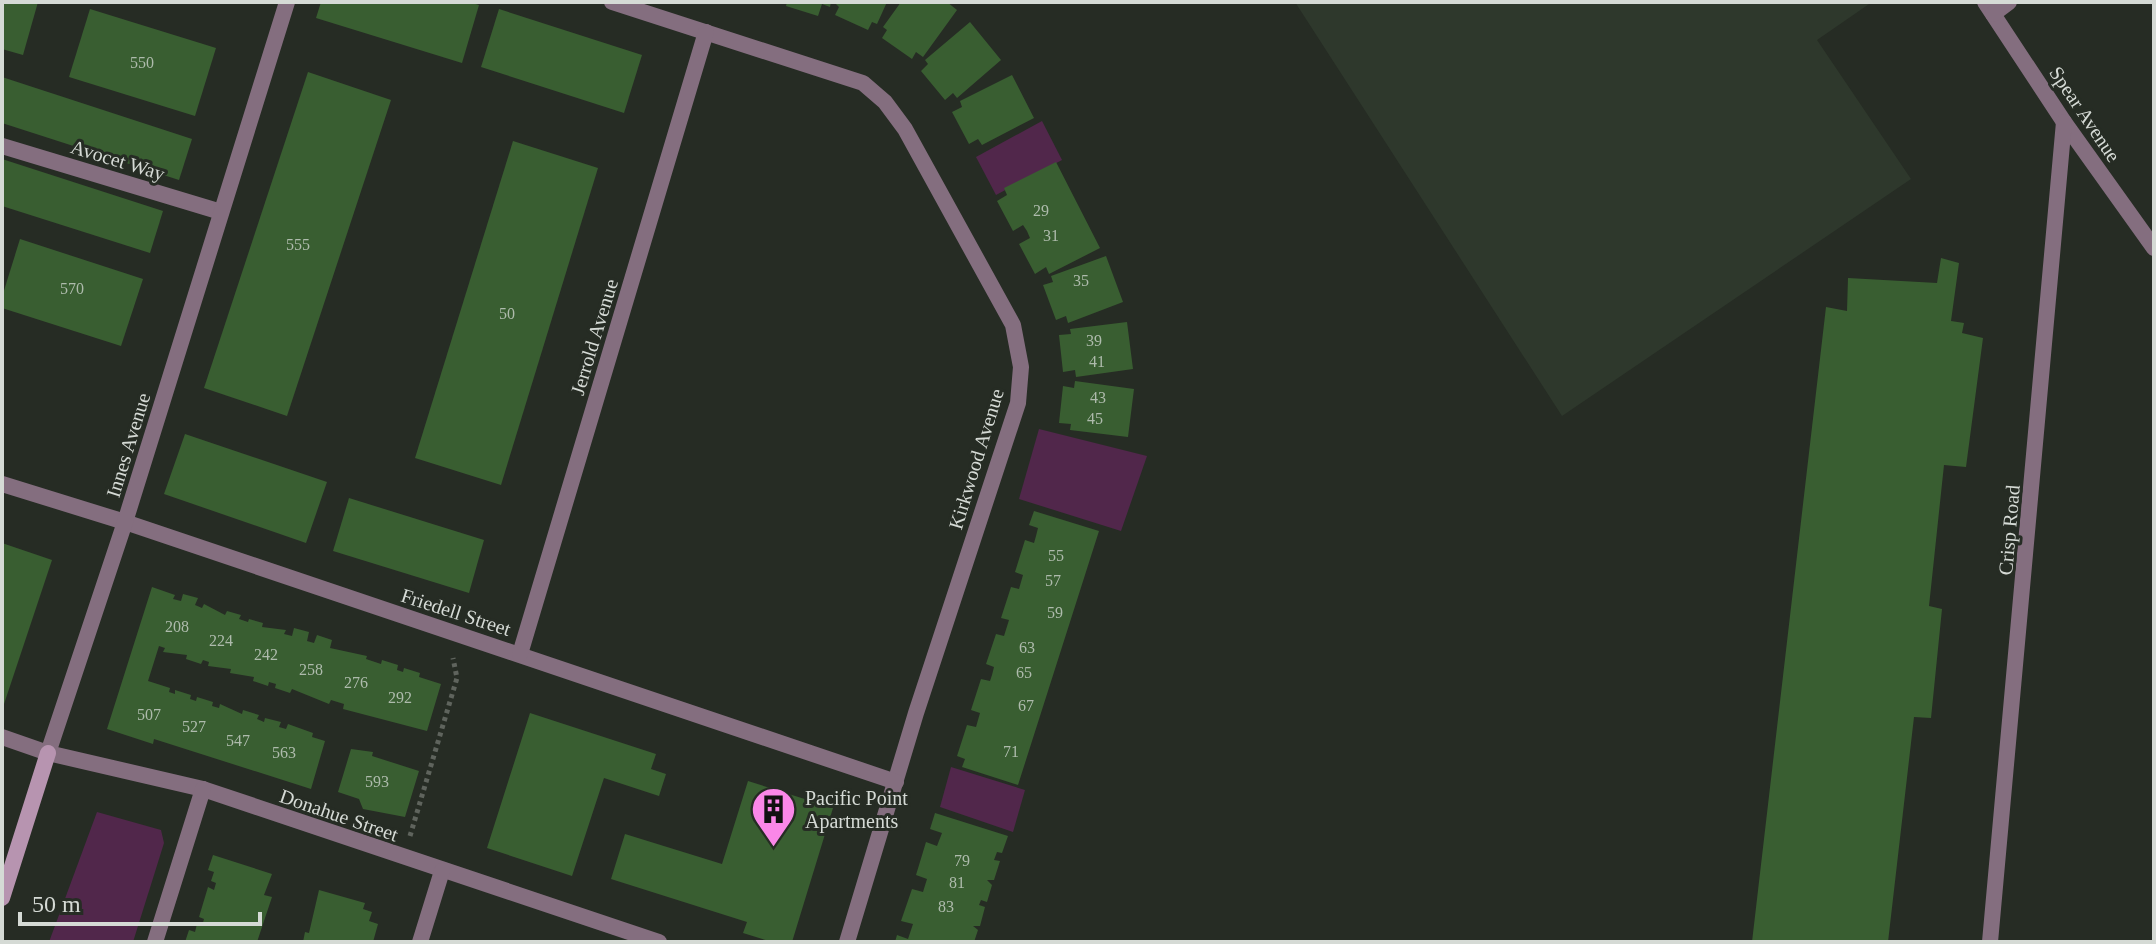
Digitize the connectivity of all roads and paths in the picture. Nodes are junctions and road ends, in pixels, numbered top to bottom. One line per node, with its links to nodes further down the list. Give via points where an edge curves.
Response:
1 (287, 2): 8 (street, Innes Avenue)
2 (612, 2): 5 (street, Kirkwood Avenue)
3 (2009, 2): 4 (street)
4 (1989, 8): 6 (street, Spear Avenue)
5 (706, 32): 13 (street, Jerrold Avenue); 16 (street, Kirkwood Avenue, via 863,83 885,102 1013,325 1021,367 1018,403)
6 (2064, 122): 9 (street, Spear Avenue); 25 (street, Crisp Road)
7 (2, 146): 8 (street, Avocet Way)
8 (221, 212): 11 (street, Innes Avenue)
9 (2154, 248)
10 (2, 484): 11 (street, Friedell Street)
11 (125, 522): 12 (street, Friedell Street); 15 (street, Innes Avenue)
12 (457, 633): 13 (street, Friedell Street); 18 (path, via 452,655 457,678)
13 (520, 654): 16 (street, Friedell Street)
14 (2, 737): 15 (street, Donahue Street)
15 (48, 753): 17 (street, Donahue Street); 20 (main road, Innes Avenue)
16 (896, 782): 24 (street, Kirkwood Avenue)
17 (203, 789): 18 (street, Donahue Street); 21 (street)
18 (406, 859): 19 (street, Donahue Street)
19 (442, 871): 22 (street); 23 (street, Donahue Street)
20 (2, 898)
21 (155, 942)
22 (420, 942)
23 (659, 942)
24 (847, 942)
25 (1990, 942)

